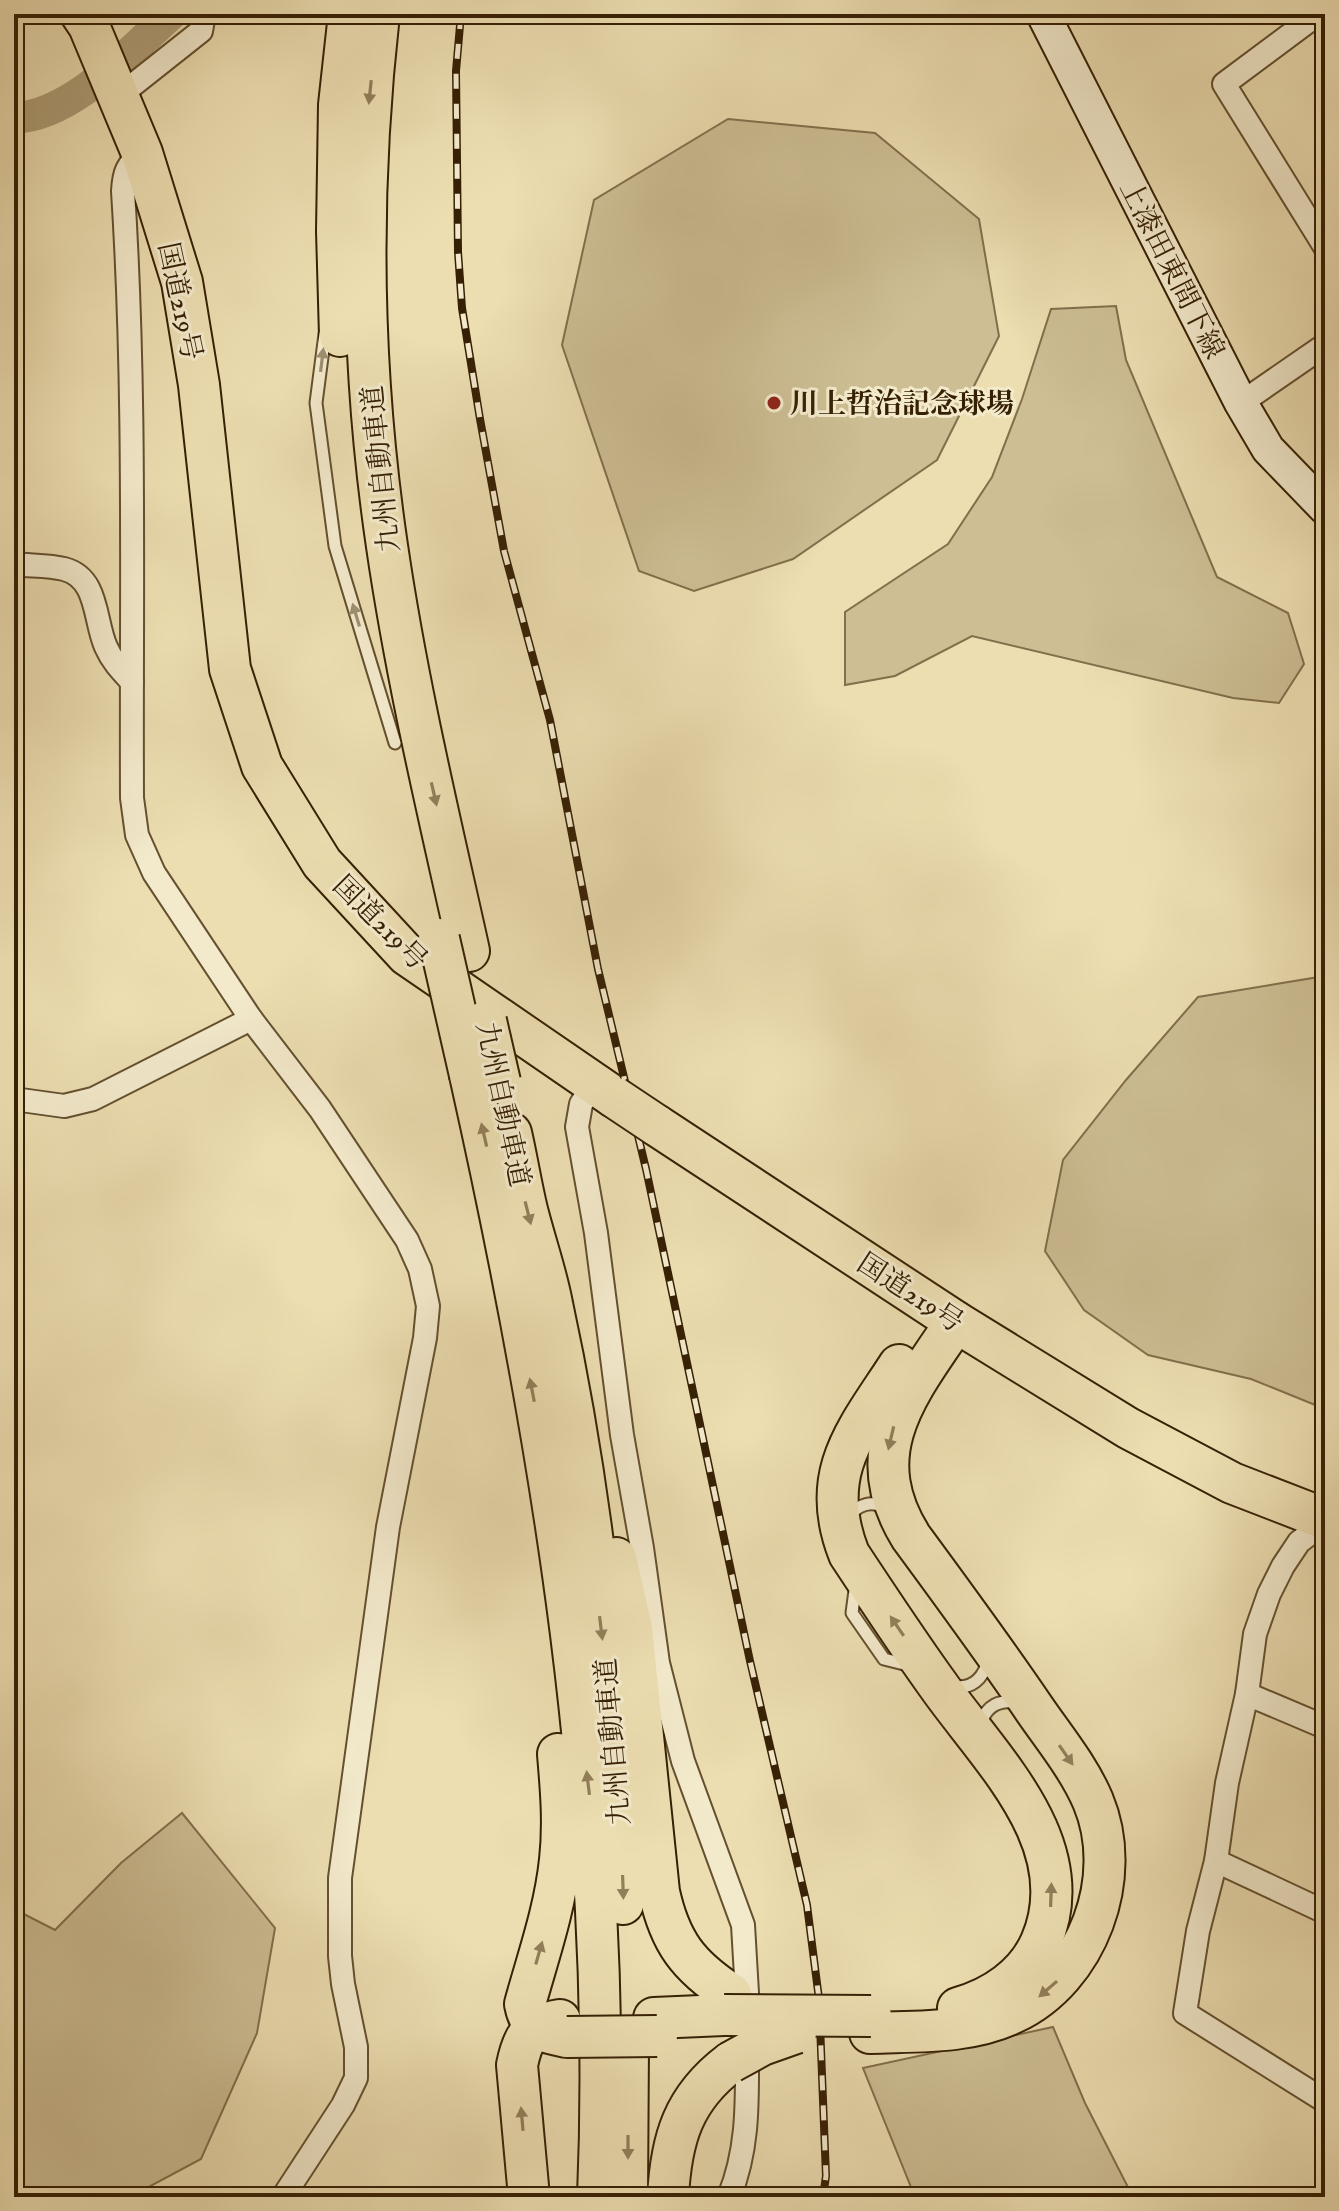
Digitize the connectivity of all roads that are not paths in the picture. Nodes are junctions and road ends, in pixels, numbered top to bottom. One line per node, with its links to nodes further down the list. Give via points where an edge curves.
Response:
1 (204, 14): 7 (street, via 201,31)
2 (349, 14): 9 (highway, 九州自動車道, via 339,105)
3 (379, 14): 9 (highway, 九州自動車道, one-way to 9)
4 (1043, 14): 14 (main road, 上漆田東間下線)
5 (1318, 14): 10 (street, via 1224,84)
6 (87, 18): 7 (highway, 国道219号)
7 (119, 96): 8 (highway, 国道219号)
8 (142, 153): 19 (street, via 131,161 123,191 131,351); 23 (highway, 国道219号, via 182,282 199,385 230,669 262,766 322,863 407,955)
9 (351, 232): 11 (lane); 15 (lane); 20 (highway, 九州自動車道, via 339,319 349,464 370,612)
10 (1325, 247)
11 (328, 309)
12 (326, 325): 20 (lane, one-way to 12, via 335,546 316,403)
13 (1325, 345): 14 (street)
14 (1241, 403): 16 (main road, 上漆田東間下線, via 1268,449)
15 (386, 433)
16 (1325, 508)
17 (14, 564): 19 (street, via 77,575 92,596 105,647)
18 (412, 617): 20 (lane)
19 (132, 682): 21 (street, via 137,835 154,873)
20 (408, 741): 22 (highway, 九州自動車道, bridge)
21 (251, 1019): 24 (street, via 93,1099 64,1106); 43 (street, via 320,1109 407,1240 428,1306 388,1527 340,1878 340,1956 356,2047 356,2078)
22 (485, 1079): 25 (highway, 九州自動車道, one-way to 25); 27 (highway, 九州自動車道, one-way to 22, via 490,1166)
23 (604, 1090): 26 (highway, 国道219号, bridge); 48 (street, via 581,1104 577,1127 658,1663 683,1761 743,1925 748,2121 740,2171)
24 (14, 1099)
25 (552, 1302): 40 (highway, via 596,1465 632,1629 665,1919); 46 (highway, 九州自動車道, one-way to 46, via 582,1469 620,1819)
26 (946, 1315): 28 (highway, one-way to 28, via 892,1430 888,1475); 29 (highway, 国道219号, via 1128,1428 1232,1483); 30 (highway, via 854,1436 845,1456 837,1493)
27 (547, 1467): 41 (highway, one-way to 27, via 528,2018 525,2004 560,1860 562,1809 547,1618); 45 (highway, 九州自動車道, one-way to 27, via 600,1988 591,1816)
28 (899, 1517): 30 (lane, via 883,1505 856,1508 848,1517); 31 (highway)
29 (1325, 1520): 33 (street, via 1299,1542 1269,1594 1255,1634)
30 (850, 1552): 32 (highway, one-way to 30)
31 (987, 1640): 32 (lane, via 986,1668 970,1686); 34 (highway)
32 (931, 1676): 36 (highway)
33 (1247, 1694): 35 (street); 37 (street)
34 (1035, 1710): 36 (lane, via 1008,1701 988,1709 980,1726); 39 (highway, one-way to 39, via 1077,1770 1104,1835 1102,1890 1084,1943 1053,1986 1014,2013 962,2029)
35 (1325, 1727)
36 (984, 1749): 39 (highway, one-way to 36, via 942,2012 997,1992 1036,1952 1048,1925 1053,1898 1047,1851 1025,1806)
37 (1216, 1861): 38 (street); 42 (street, via 1185,2013)
38 (1325, 1912)
39 (871, 2025): 40 (highway)
40 (727, 2026): 41 (highway, bridge); 47 (highway, via 711,2077 683,2118)
41 (557, 2028): 44 (highway, one-way to 41, via 517,2065 521,2045)
42 (1324, 2096)
43 (283, 2197)
44 (529, 2197)
45 (598, 2197)
46 (627, 2197)
47 (668, 2197)
48 (729, 2197)

